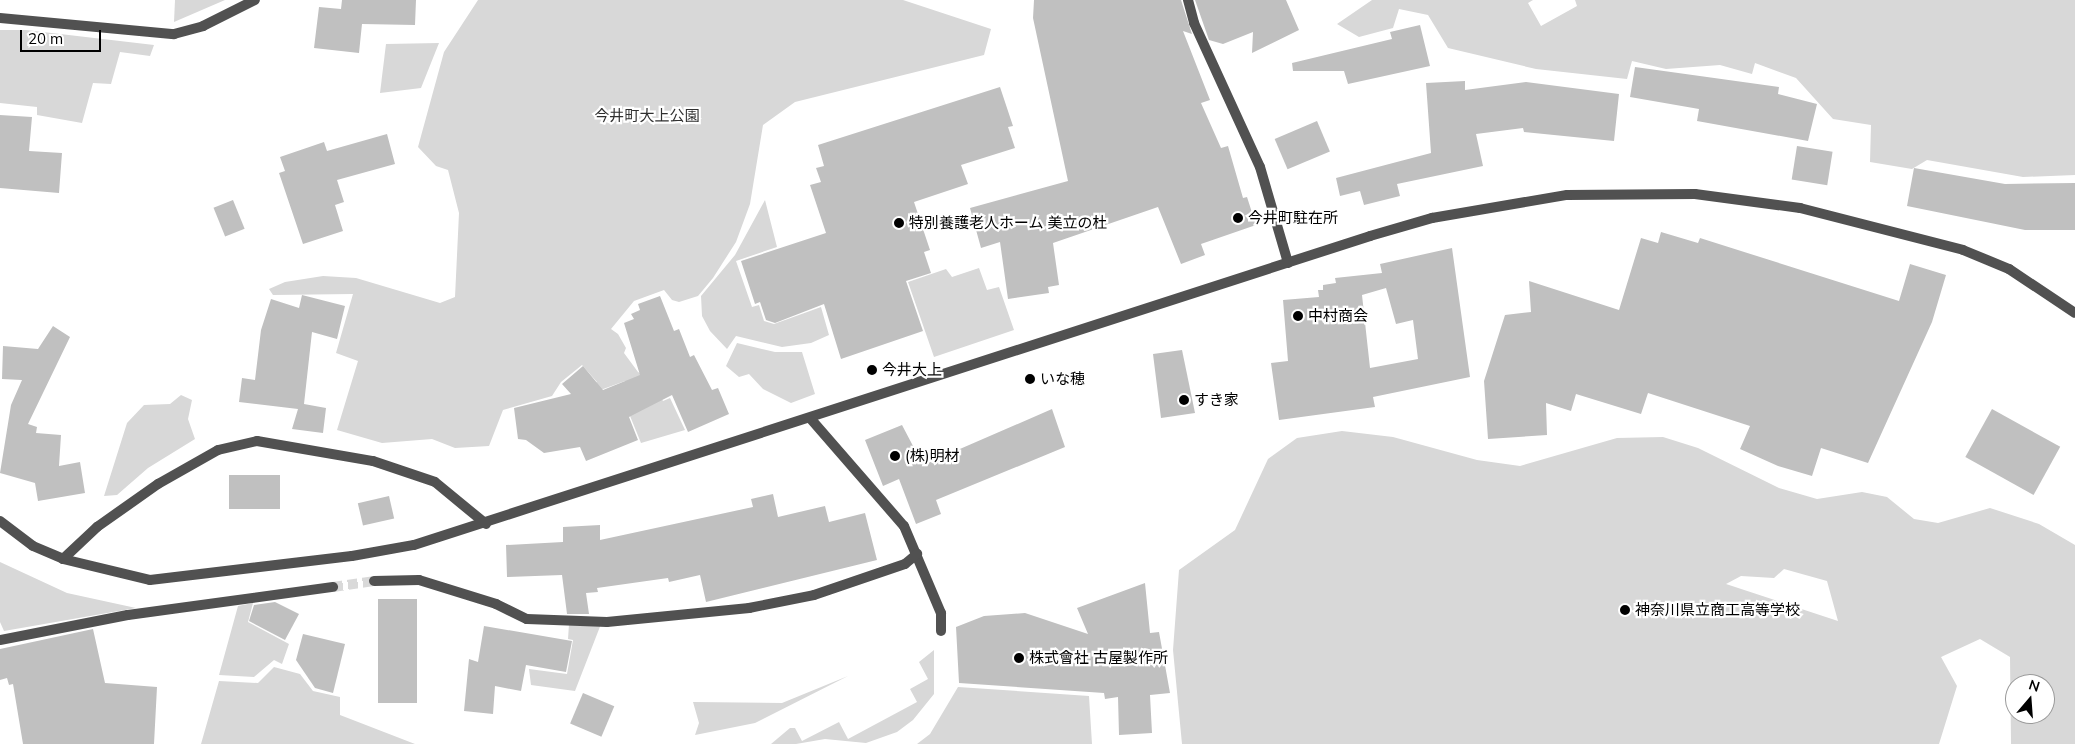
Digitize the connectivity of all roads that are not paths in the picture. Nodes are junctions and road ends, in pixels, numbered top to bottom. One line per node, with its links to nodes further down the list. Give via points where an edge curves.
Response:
1 (255, 0): 3 (street, via 203,26 174,34)
2 (1188, 0): 4 (street, via 1194,23 1260,168)
3 (0, 18)
4 (1288, 264): 5 (street, via 1432,218 1506,204 1567,195 1695,194 1800,208 1963,250 2009,269); 6 (street)
5 (2075, 313)
6 (810, 418): 8 (street); 9 (street, via 904,526)
7 (0, 522): 10 (street, via 33,546)
8 (486, 524): 10 (street, via 414,544 352,556 150,580); 10 (street, via 435,482 373,462 257,441 218,450 158,484 96,527)
9 (917, 554): 11 (street, via 905,564 814,594 749,608 607,622 527,619 496,604 419,580); 13 (street, via 941,613)
10 (63, 559)
11 (374, 581)
12 (333, 587): 14 (street, via 128,615)
13 (941, 631)
14 (0, 640)

